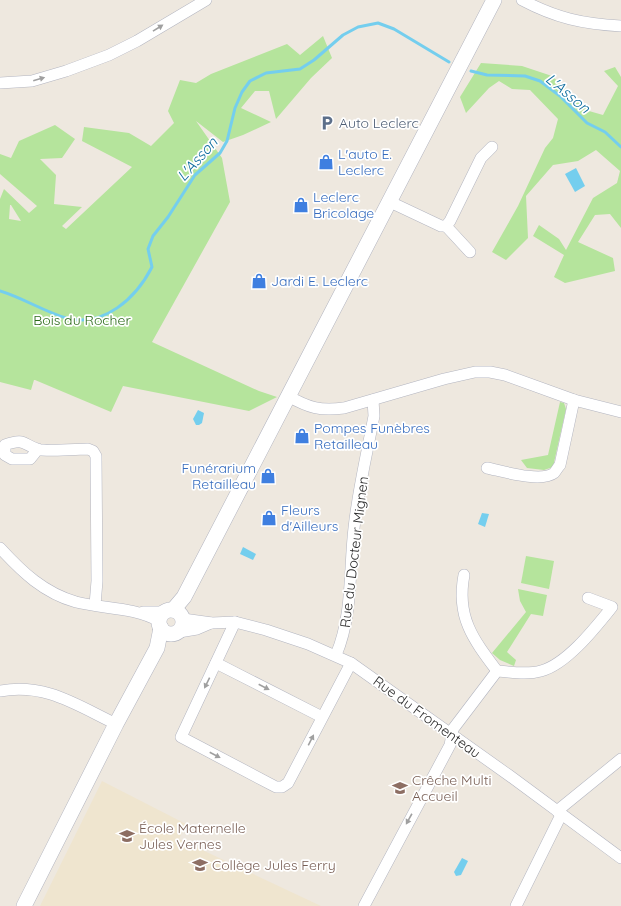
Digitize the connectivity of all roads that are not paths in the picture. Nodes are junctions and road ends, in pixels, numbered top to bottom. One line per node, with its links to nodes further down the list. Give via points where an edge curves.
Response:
1 (206, 0): 5 (street, one-way to 1, via 32,81 109,55)
2 (494, 0): 7 (main road)
3 (522, 0): 4 (street, via 576,22)
4 (621, 26)
5 (0, 83)
6 (492, 147): 8 (street, via 481,158)
7 (388, 201): 8 (street); 10 (main road)
8 (446, 226): 9 (street)
9 (470, 252)
10 (288, 396): 11 (street, via 313,408 329,410); 20 (main road)
11 (374, 400): 12 (street, via 462,374 490,372); 22 (street, Rue du Docteur Mignen, via 374,416 354,529 346,624 343,641)
12 (574, 400): 13 (street); 15 (street, via 560,465 555,472 547,476 530,477)
13 (621, 412)
14 (38, 450): 19 (street, via 88,449 96,456)
15 (487, 468)
16 (0, 548): 19 (street, Rue du Fromenteau, via 30,579 46,589 77,602)
17 (464, 575): 25 (street, via 461,600 469,631)
18 (588, 598): 25 (street, via 612,607 582,643 553,666 527,673)
19 (95, 605): 20 (street, Rue du Fromenteau, via 139,612)
20 (172, 622): 21 (street, Rue du Fromenteau, via 197,629 212,623); 28 (main road)
21 (236, 622): 22 (street, Rue du Fromenteau); 23 (street)
22 (336, 655): 24 (street, Rue du Fromenteau)
23 (216, 663): 27 (street, one-way to 27); 27 (street, one-way to 27, via 181,737 270,784 282,787 288,783)
24 (351, 663): 27 (street); 29 (street, Rue du Fromenteau)
25 (497, 670): 29 (street, via 453,730)
26 (0, 691): 28 (street, via 24,688 41,690 64,698)
27 (322, 717)
28 (116, 724): 33 (main road)
29 (452, 735): 31 (street, Rue du Fromenteau); 34 (street, one-way to 34, via 450,745)
30 (621, 760): 31 (street)
31 (559, 813): 32 (street, Rue du Fromenteau); 35 (street)
32 (621, 858)
33 (24, 906)
34 (364, 906)
35 (516, 906)

